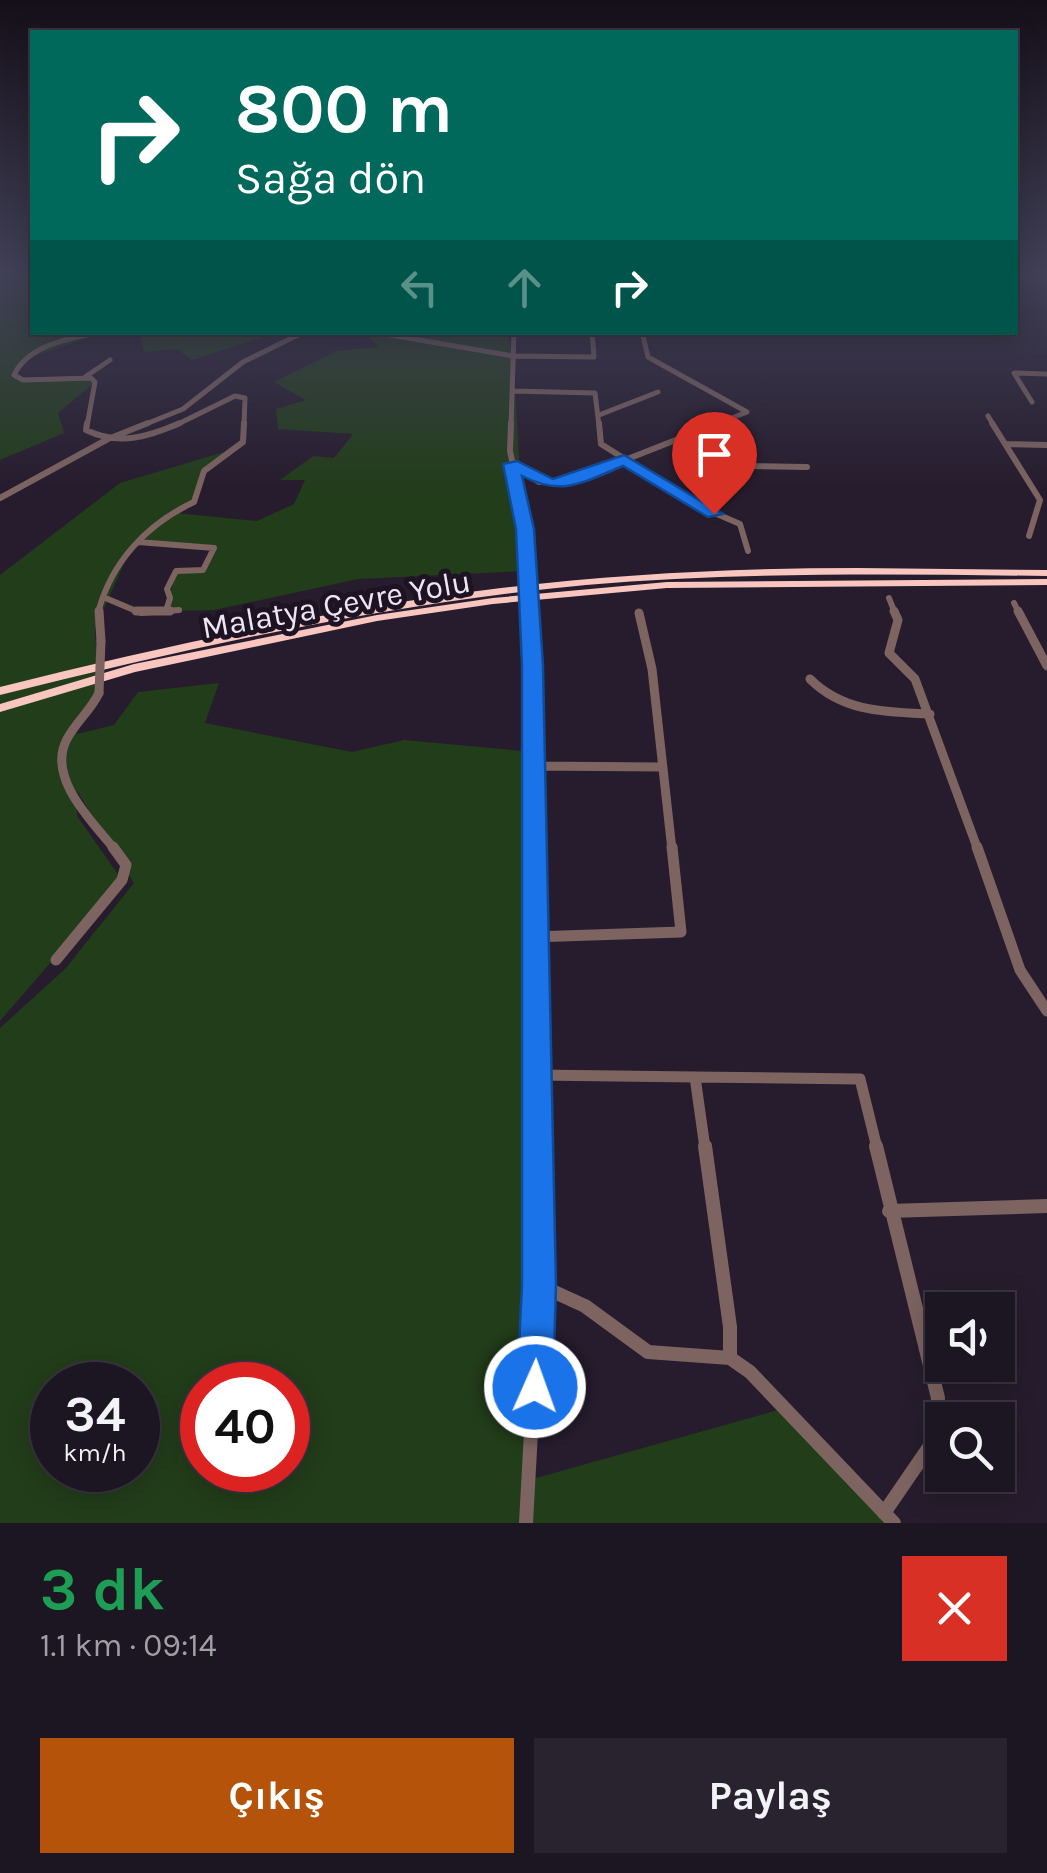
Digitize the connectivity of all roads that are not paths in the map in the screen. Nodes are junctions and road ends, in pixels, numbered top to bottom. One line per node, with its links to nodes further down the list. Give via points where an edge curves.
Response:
1 (50, 347): 10 (street, via 21,360 16,378)
2 (273, 347): 17 (street, via 183,409)
3 (461, 347): 7 (street)
4 (513, 347): 7 (street)
5 (593, 347): 7 (street, via 594,357)
6 (646, 347): 16 (street, via 648,357 748,412)
7 (513, 356): 11 (street)
8 (110, 360): 10 (street)
9 (1047, 374): 13 (street, via 1014,372)
10 (85, 377): 17 (street, via 96,382 86,430)
11 (512, 391): 14 (street, via 592,392); 21 (street)
12 (658, 392): 14 (street)
13 (1032, 402)
14 (599, 415): 20 (street, via 600,444)
15 (988, 416): 18 (street)
16 (692, 434): 20 (street); 22 (street, via 752,466)
17 (108, 439): 23 (street); 25 (street, via 161,432 236,396 246,398 244,442 204,470 194,502 162,518)
18 (1006, 444): 19 (street); 24 (street, via 1040,500)
19 (1047, 445)
20 (624, 460): 21 (street, via 550,484); 26 (street, via 740,524)
21 (511, 464): 40 (street, bridge, via 522,508)
22 (806, 467)
23 (1, 496)
24 (1029, 536)
25 (138, 542): 29 (street); 33 (street, via 214,548 204,570 176,571)
26 (748, 551)
27 (1047, 573): 37 (highway, Malatya Çevre Yolu, via 669,576 492,592 252,630)
28 (1047, 582): 38 (highway, Malatya Çevre Yolu, via 667,584 493,601 134,668)
29 (103, 597): 33 (street, via 141,613); 43 (street, bridge, via 94,614 102,641 99,693 68,738 62,766 126,865 122,880)
30 (889, 598): 39 (street, via 898,620 889,653 914,679)
31 (1014, 603): 35 (street)
32 (180, 610): 33 (street)
33 (166, 611)
34 (639, 614): 41 (street)
35 (1047, 666)
36 (810, 679): 39 (street, via 863,710)
37 (0, 690)
38 (0, 708)
39 (930, 714): 44 (street, via 1020,970)
40 (533, 766): 41 (street); 42 (street)
41 (662, 767): 42 (street, via 681,932)
42 (534, 937): 45 (street)
43 (56, 960)
44 (1047, 1011)
45 (536, 1075): 46 (street); 49 (street)
46 (695, 1077): 48 (street, via 864,1074); 50 (street)
47 (1047, 1206): 48 (street)
48 (890, 1210): 51 (street, via 938,1415 934,1440)
49 (539, 1285): 50 (street, via 585,1306 648,1352); 52 (street)
50 (730, 1358): 51 (street)
51 (889, 1518)
52 (526, 1523)

